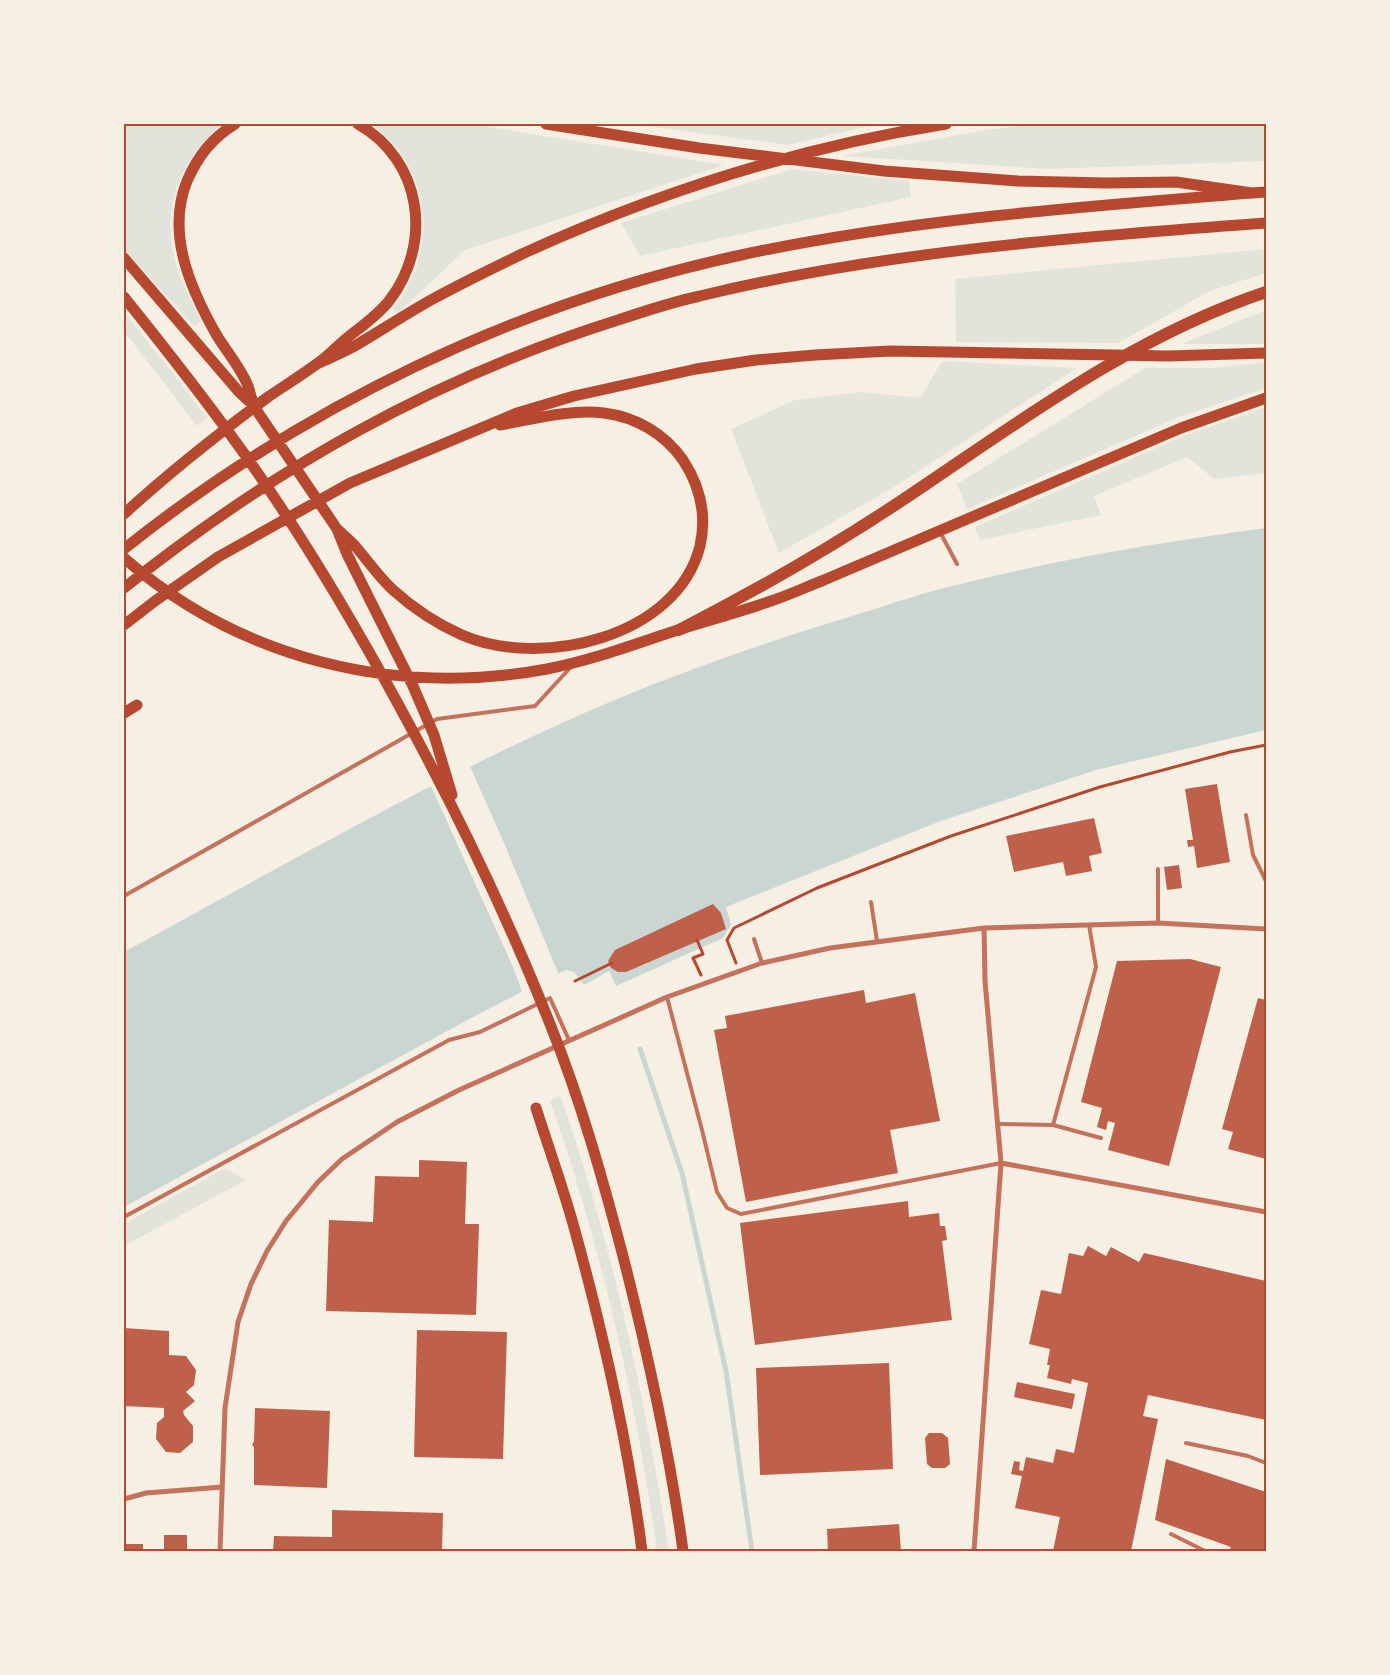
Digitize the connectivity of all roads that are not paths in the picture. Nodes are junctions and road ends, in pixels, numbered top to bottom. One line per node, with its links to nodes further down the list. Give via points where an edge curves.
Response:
1 (235, 124): 13 (highway, via 207,146 194,164 184,189 178,221 185,264 196,293)
2 (358, 124): 12 (highway, via 379,138 392,152 408,181 416,208 414,249 399,287 388,302)
3 (546, 124): 6 (highway, via 699,148 884,171 1018,181 1176,182)
4 (946, 124): 12 (highway, via 811,152 681,191 521,255 430,300)
5 (1266, 192): 6 (highway)
6 (1252, 193): 19 (highway, via 1023,213 831,238 695,266 586,298 450,351 336,407 246,461)
7 (1266, 223): 22 (highway, via 931,254 818,271 699,296 588,329 415,400 332,444 210,523)
8 (124, 258): 13 (highway)
9 (1266, 292): 24 (highway, via 1169,331 1097,371 846,536 759,588)
10 (124, 297): 29 (highway, via 245,454 332,588)
11 (1266, 353): 15 (highway, via 1168,356 861,352 784,357 661,376 566,398)
12 (319, 363): 16 (highway, via 205,445)
13 (243, 389): 17 (highway)
14 (1266, 398): 18 (highway, via 1181,428)
15 (481, 428): 17 (highway, via 553,416 603,413 646,426 670,443 690,470 698,489 703,524 698,551 688,574 667,600 622,630 588,642 555,648 489,643 463,636 418,610 392,589); 23 (highway, via 335,491 218,557)
16 (124, 514)
17 (336, 529): 29 (highway, via 417,694 434,735)
18 (939, 530): 21 (lane); 24 (highway, via 769,602)
19 (124, 549)
20 (124, 558): 25 (highway, via 192,608 279,649 333,665 388,675 479,678)
21 (957, 564)
22 (124, 588)
23 (124, 625)
24 (679, 630): 25 (highway)
25 (574, 663): 32 (lane, via 535,706 437,720)
26 (137, 705): 27 (highway)
27 (124, 713)
28 (1246, 814): 31 (lane, via 1252,856)
29 (460, 822): 57 (highway, via 550,1023 574,1088 647,1350 664,1433)
30 (1158, 869): 34 (lane)
31 (1266, 881)
32 (124, 896)
33 (871, 902): 39 (lane)
34 (1158, 923): 35 (street); 37 (street)
35 (1089, 925): 36 (street); 45 (lane, via 1096,967)
36 (984, 928): 39 (street); 44 (street, via 985,981)
37 (1266, 928)
38 (754, 939): 40 (lane)
39 (877, 942): 40 (street, via 830,948)
40 (762, 963): 41 (street)
41 (667, 997): 42 (street); 47 (lane, via 717,1192 727,1208 741,1214)
42 (569, 1040): 49 (lane, via 550,998 480,1032 449,1040); 52 (street, via 459,1090 388,1128 342,1159 286,1221 251,1284 238,1322 225,1408)
43 (536, 1108): 56 (highway, via 575,1230 607,1357 625,1442)
44 (998, 1124): 45 (lane); 47 (street)
45 (1053, 1125): 46 (lane)
46 (1101, 1138)
47 (1001, 1163): 48 (street); 58 (street)
48 (1266, 1212)
49 (124, 1217)
50 (1186, 1443): 51 (lane, via 1248,1456)
51 (1266, 1464)
52 (222, 1487): 53 (street, via 146,1493); 55 (street)
53 (124, 1499)
54 (1170, 1534): 59 (lane)
55 (220, 1551)
56 (642, 1551)
57 (682, 1551)
58 (974, 1551)
59 (1205, 1551)

